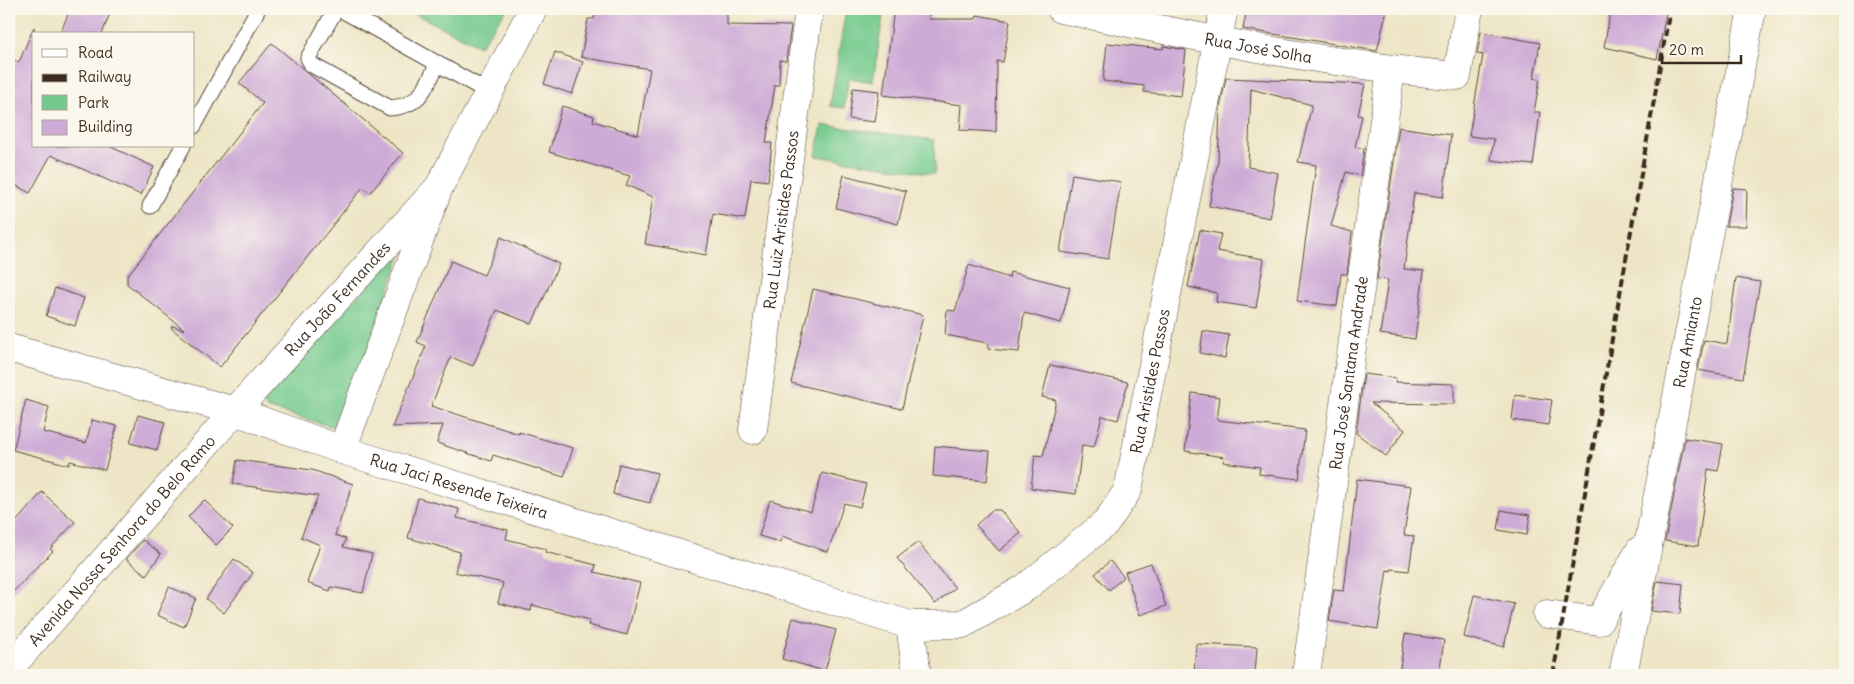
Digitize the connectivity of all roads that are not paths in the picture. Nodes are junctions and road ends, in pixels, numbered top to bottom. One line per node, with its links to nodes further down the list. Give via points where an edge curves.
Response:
1 (258, 9): 14 (lane)
2 (336, 9): 11 (lane, via 308,61 390,108 405,107 419,97)
3 (340, 9): 11 (lane)
4 (533, 9): 13 (street, Rua João Fernandes)
5 (809, 9): 20 (street, Rua Luiz Aristides Passos)
6 (1061, 9): 10 (street, Rua José Solha)
7 (1224, 9): 10 (street, Rua Aristides Passos)
8 (1469, 9): 12 (street, Rua José Solha, via 1457,76)
9 (1752, 9): 22 (street, Rua Amianto)
10 (1217, 41): 12 (street, Rua José Solha); 24 (street, Rua Aristides Passos, via 1128,490 1106,523 1025,588 962,624)
11 (438, 63): 13 (lane)
12 (1391, 70): 27 (street, Rua José Santana Andrade)
13 (490, 93): 16 (street, Rua João Fernandes)
14 (195, 124)
15 (182, 148): 17 (lane)
16 (439, 187): 19 (street, Rua João Fernandes); 21 (street, Rua João Fernandes)
17 (150, 206)
18 (9, 348): 19 (street, Rua Jaci Resende Teixeira)
19 (235, 410): 21 (street, Rua Jaci Resende Teixeira); 25 (street, Avenida Nossa Senhora do Belo Ramo)
20 (754, 430)
21 (342, 450): 24 (street, Rua Jaci Resende Teixeira)
22 (1651, 532): 23 (street, via 1599,621); 28 (street, Rua Amianto)
23 (1547, 614)
24 (910, 625): 26 (street)
25 (9, 669)
26 (917, 675)
27 (1306, 675)
28 (1623, 675)

